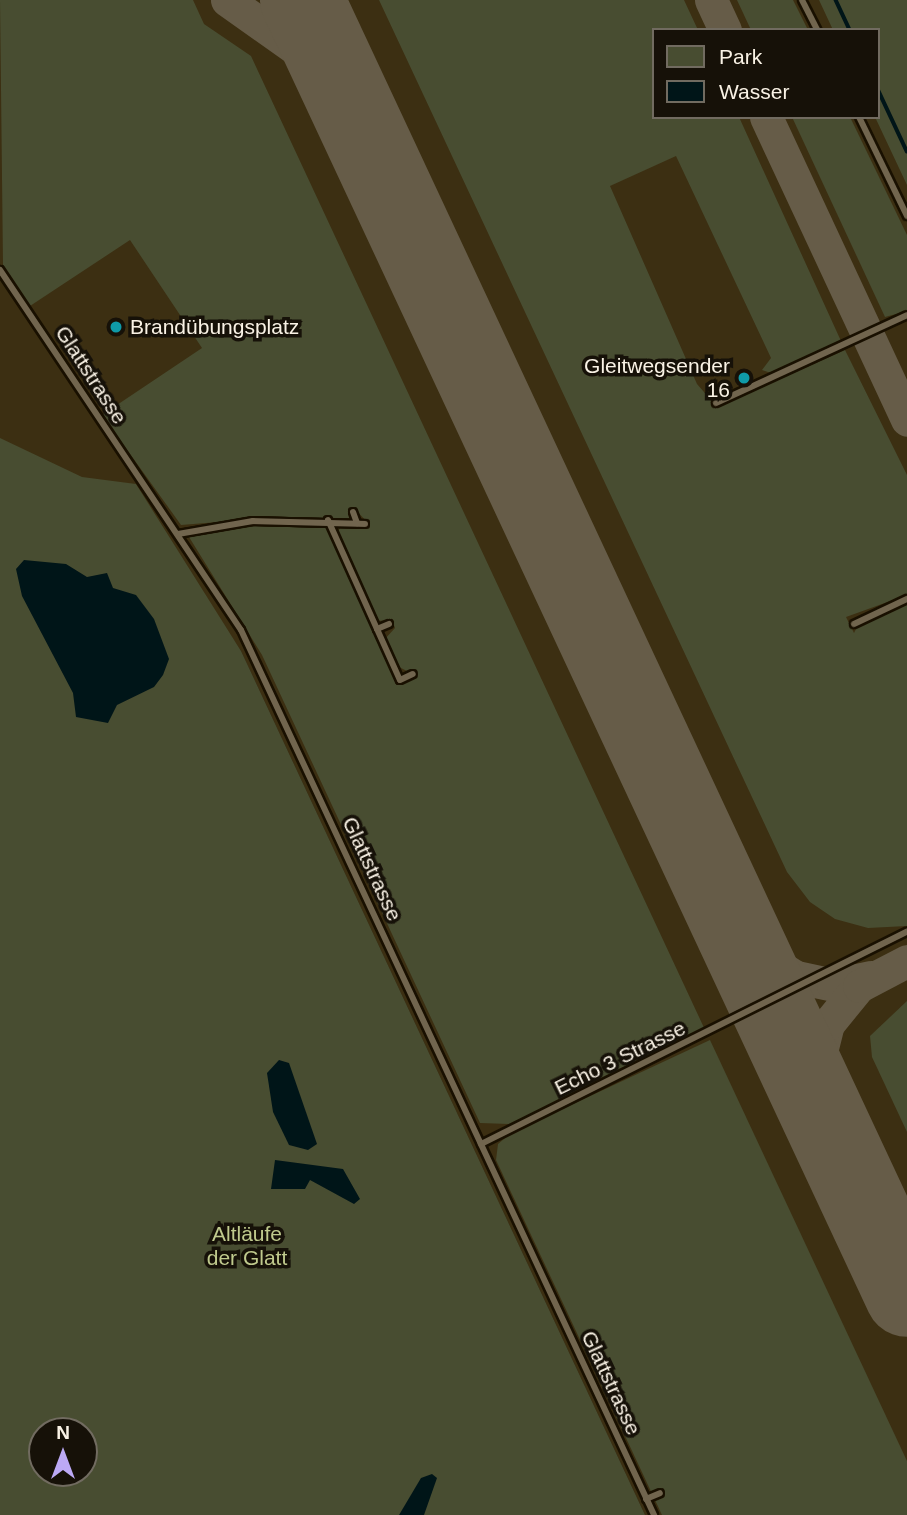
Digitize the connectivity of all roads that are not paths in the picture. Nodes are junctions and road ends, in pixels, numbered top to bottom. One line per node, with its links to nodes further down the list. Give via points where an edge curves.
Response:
1 (802, 0): 2 (lane)
2 (816, 28)
3 (860, 119): 4 (lane)
4 (907, 216)
5 (0, 270): 10 (lane, Glattstrasse)
6 (907, 315): 7 (lane)
7 (716, 403)
8 (352, 512): 9 (lane, via 361,523)
9 (328, 520): 10 (lane, via 243,522); 14 (lane)
10 (178, 534): 17 (lane, Glattstrasse, via 245,639)
11 (907, 598): 13 (lane)
12 (389, 624): 14 (lane)
13 (854, 624)
14 (377, 629): 15 (lane, via 400,680)
15 (412, 674)
16 (907, 932): 17 (lane, Echo 3 Strasse, via 775,1003)
17 (481, 1144): 19 (lane, Glattstrasse)
18 (660, 1493): 19 (lane)
19 (646, 1499): 20 (lane, Glattstrasse)
20 (654, 1515)

